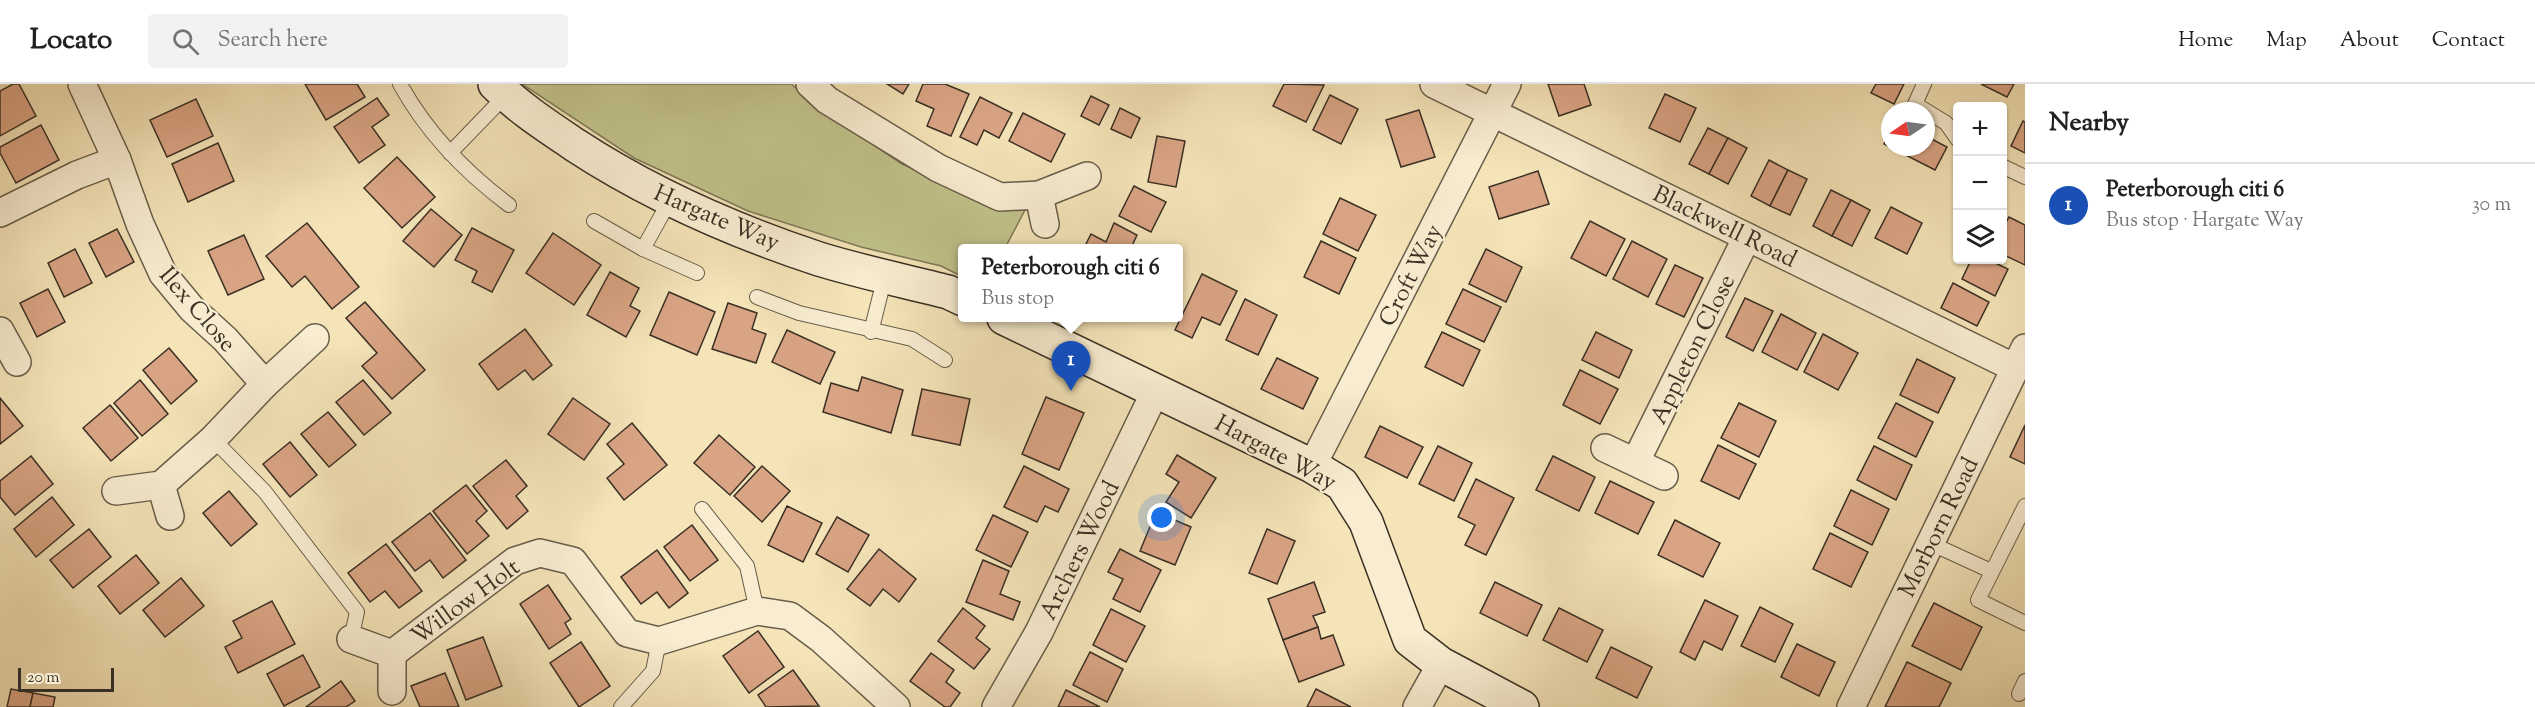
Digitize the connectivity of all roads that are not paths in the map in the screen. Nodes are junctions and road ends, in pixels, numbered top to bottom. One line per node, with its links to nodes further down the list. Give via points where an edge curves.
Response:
1 (82, 84): 11 (street, Ilex Close)
2 (400, 84): 10 (lane, via 415,110)
3 (810, 84): 15 (street, via 827,100 938,168 1000,197)
4 (1434, 84): 8 (street, Blackwell Road)
5 (1507, 84): 8 (street, Croft Way)
6 (1924, 84): 9 (lane, via 1915,104 1946,123)
7 (500, 89): 10 (lane); 16 (street, Hargate Way, via 602,162)
8 (1492, 113): 21 (street, Blackwell Road); 39 (street, Croft Way)
9 (1953, 133)
10 (450, 153): 17 (lane, via 473,179)
11 (117, 160): 18 (street); 34 (street, Ilex Close, via 163,274)
12 (2007, 168): 14 (lane)
13 (1087, 176): 15 (street)
14 (2025, 177)
15 (1039, 195): 20 (street)
16 (670, 200): 22 (lane); 24 (street, Hargate Way, via 821,260)
17 (509, 205)
18 (0, 213)
19 (594, 221): 22 (lane)
20 (1045, 224)
21 (1747, 237): 31 (street, Blackwell Road); 38 (street, Appleton Close)
22 (643, 249): 23 (lane)
23 (697, 273)
24 (885, 276): 26 (street, Hargate Way); 29 (lane)
25 (757, 297): 29 (lane)
26 (958, 297)
27 (1012, 322): 35 (street, Hargate Way)
28 (0, 331): 33 (street)
29 (871, 332): 32 (lane, via 912,339)
30 (315, 338): 34 (street)
31 (2020, 358): 46 (street, Morborn Road)
32 (945, 360)
33 (17, 362)
34 (265, 384): 36 (street)
35 (1156, 390): 39 (street, Hargate Way); 59 (street, Archers Wood, via 1039,632)
36 (213, 439): 41 (street); 50 (lane, via 265,492 357,612)
37 (1605, 448): 38 (street)
38 (1636, 461): 40 (street)
39 (1312, 466): 53 (street, Hargate Way, via 1342,484 1366,522 1410,640)
40 (1665, 476)
41 (161, 485): 42 (street); 45 (street)
42 (116, 491)
43 (2025, 506): 47 (lane)
44 (702, 509): 48 (lane, via 747,566)
45 (170, 516)
46 (1930, 543): 47 (lane); 62 (street, Morborn Road)
47 (1991, 570): 49 (lane, via 1978,600)
48 (757, 611): 51 (street); 58 (street, via 790,616)
49 (2025, 623)
50 (351, 639): 52 (street, Willow Holt)
51 (658, 641): 52 (street, Willow Holt, via 627,633 573,561 540,553 515,561); 57 (lane, via 653,672)
52 (392, 654): 56 (street, Willow Holt)
53 (1441, 664): 60 (street); 61 (street, Hargate Way)
54 (2025, 681): 55 (lane)
55 (2019, 694)
56 (393, 702)
57 (621, 707)
58 (896, 707)
59 (996, 707)
60 (1417, 707)
61 (1522, 707)
62 (1851, 707)

